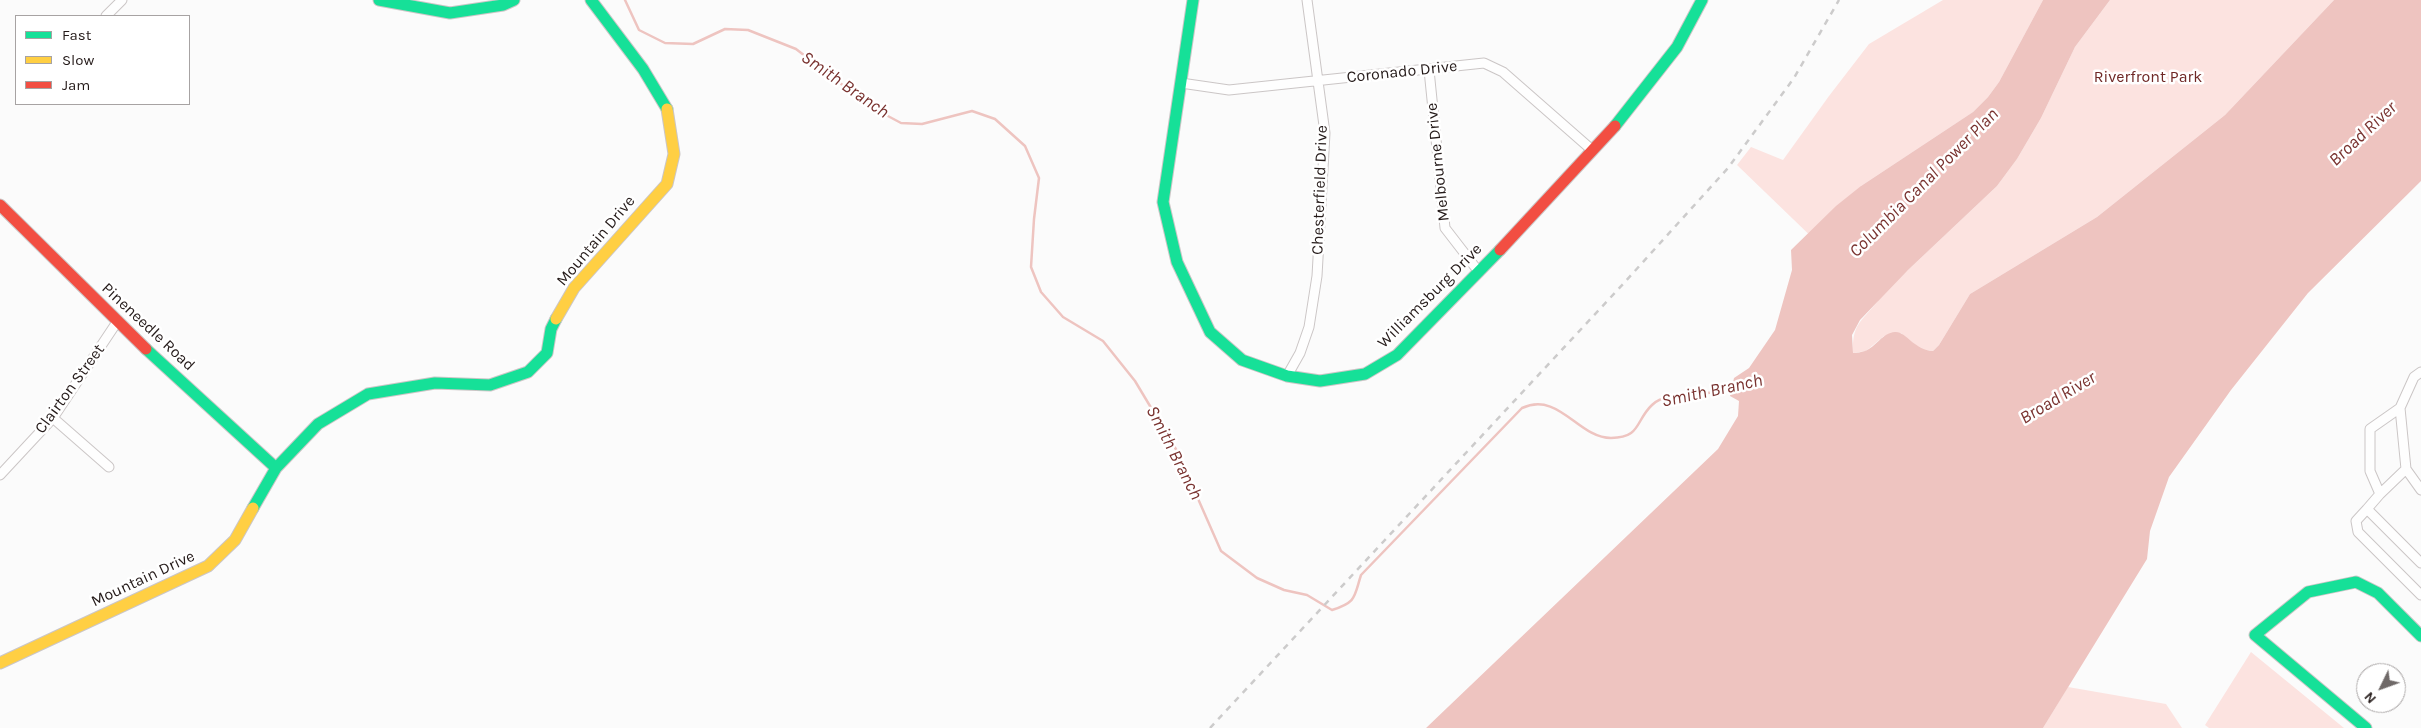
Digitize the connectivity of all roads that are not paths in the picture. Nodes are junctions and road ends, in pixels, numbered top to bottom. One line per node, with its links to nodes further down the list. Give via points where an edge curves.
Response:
1 (122, 0): 8 (street)
2 (379, 0): 3 (street, via 450,13 504,5)
3 (514, 0)
4 (591, 0): 21 (street, Mountain Drive, via 643,69 669,112 674,154 667,184 574,288 552,329 548,353 528,372 490,385 435,383 368,394 318,424)
5 (1193, 0): 11 (street, Williamsburg Drive)
6 (1307, 0): 10 (street, Chesterfield Drive)
7 (1702, 0): 12 (street, Williamsburg Drive, via 1677,47 1625,115)
8 (107, 15)
9 (1429, 70): 10 (street, Coronado Drive); 12 (street, Coronado Drive, via 1484,63 1504,72); 14 (street, Melbourne Drive, via 1445,228)
10 (1318, 81): 11 (street, Coronado Drive, via 1229,90); 17 (street, Chesterfield Drive, via 1325,133 1317,276 1308,327 1300,353)
11 (1181, 83): 17 (street, Williamsburg Drive, via 1163,202 1177,262 1210,332 1242,360)
12 (1592, 150): 14 (street, Williamsburg Drive)
13 (0, 205): 15 (street, Pineneedle Road)
14 (1479, 272): 17 (street, Williamsburg Drive, via 1397,355 1365,374 1320,381)
15 (117, 322): 19 (street, Clairton Street); 21 (street, Pineneedle Road)
16 (2421, 372): 18 (street, via 2414,377)
17 (1287, 376)
18 (2400, 408): 22 (street); 25 (street, via 2370,429 2370,471)
19 (53, 418): 20 (street); 23 (street, Clairton Street)
20 (109, 467)
21 (276, 468): 30 (street, Mountain Drive, via 235,540 208,566)
22 (2406, 469): 24 (street); 25 (street)
23 (0, 476)
24 (2421, 490)
25 (2380, 494): 26 (street)
26 (2366, 509): 27 (street); 28 (street, via 2356,521 2358,532)
27 (2421, 563)
28 (2421, 595)
29 (2421, 636): 31 (street, via 2378,593 2356,582 2308,592 2255,635)
30 (0, 663)
31 (2366, 728)

